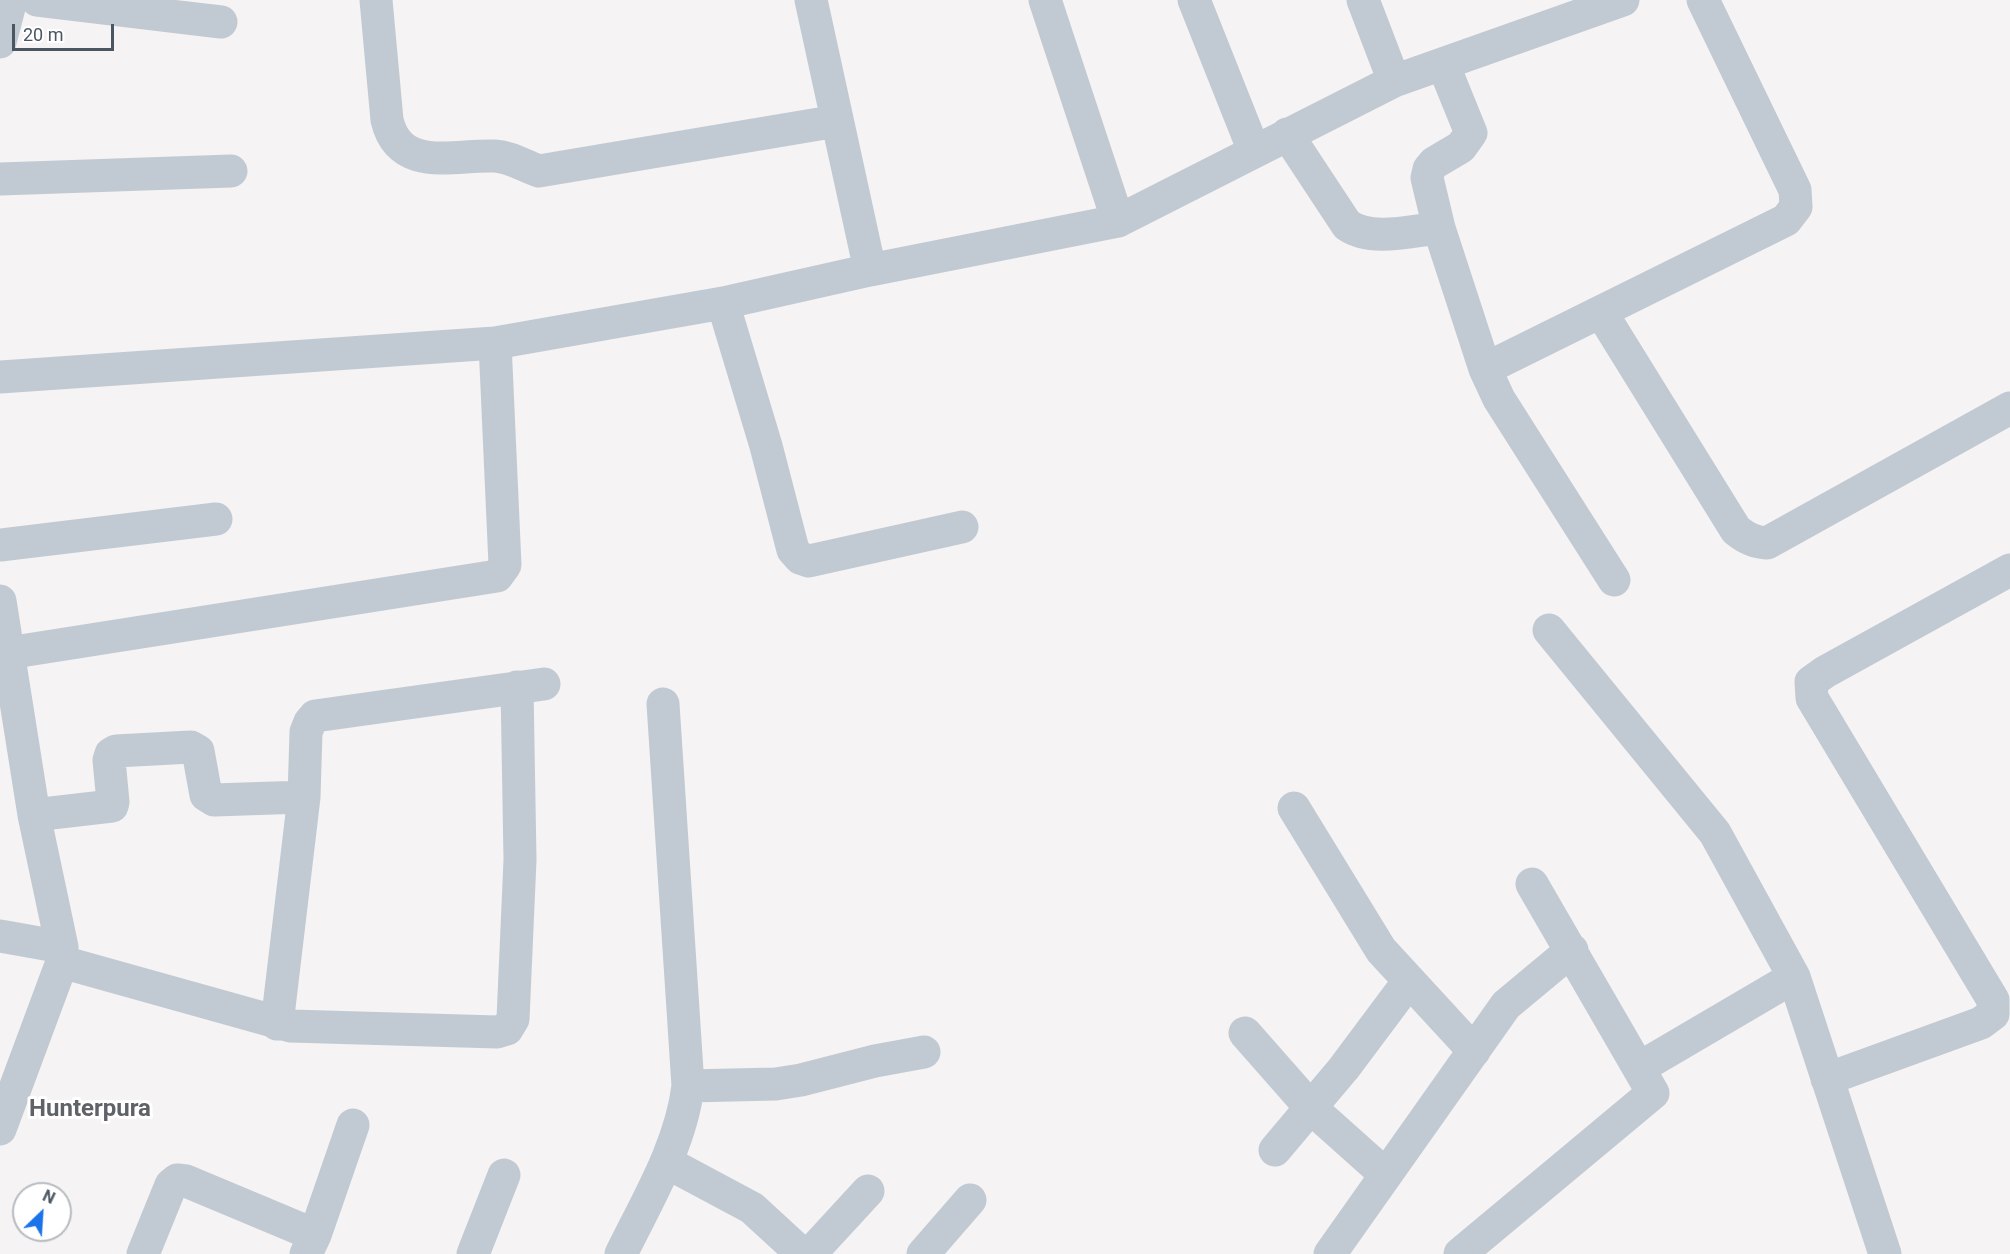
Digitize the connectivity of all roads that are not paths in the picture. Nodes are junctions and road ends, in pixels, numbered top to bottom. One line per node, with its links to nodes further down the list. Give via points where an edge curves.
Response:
1 (11, 0): 11 (street)
2 (37, 0): 10 (street)
3 (376, 0): 14 (street, via 388,128 400,145 415,155 434,159 510,158 539,171)
4 (811, 0): 14 (street)
5 (1045, 0): 19 (street)
6 (1194, 0): 16 (street)
7 (1363, 0): 13 (street)
8 (1623, 0): 12 (street)
9 (1703, 0): 23 (street, via 1795,190 1796,207 1786,220)
10 (222, 22)
11 (0, 42)
12 (1443, 64): 13 (street); 20 (street, via 1471,133 1461,147 1429,169 1428,187)
13 (1394, 81): 15 (street)
14 (837, 121): 21 (street)
15 (1287, 134): 16 (street); 20 (street, via 1347,225 1358,232)
16 (1254, 151): 19 (street)
17 (231, 171): 18 (street)
18 (0, 179)
19 (1118, 221): 21 (street)
20 (1439, 228): 25 (street)
21 (870, 270): 22 (street)
22 (723, 303): 24 (street); 29 (street, via 793,550 800,558 809,561)
23 (1601, 312): 25 (street); 27 (street, via 1737,530 1755,542 1767,543)
24 (495, 343): 26 (street); 35 (street, via 505,565 497,576)
25 (1485, 369): 32 (street, via 1499,399)
26 (0, 377)
27 (2010, 408)
28 (216, 519): 30 (street)
29 (962, 527)
30 (0, 545)
31 (2010, 570): 51 (street, via 1811,681 1812,698 1993,1000 1993,1014 1981,1023)
32 (1614, 580)
33 (0, 601): 35 (street)
34 (1550, 630): 44 (street, via 1715,833)
35 (8, 653): 39 (street)
36 (663, 704): 52 (street)
37 (304, 797): 39 (street, via 214,800 206,795 195,748 126,750 116,751 109,760 112,806); 46 (street); 46 (street, via 306,732 315,716 531,686 513,1019 507,1029 497,1032)
38 (1294, 808): 45 (street, via 1381,950)
39 (34, 815): 43 (street)
40 (1532, 884): 42 (street)
41 (0, 936): 43 (street)
42 (1572, 950): 48 (street, via 1506,1005); 50 (street)
43 (62, 955): 46 (street); 55 (street)
44 (1794, 977): 50 (street); 51 (street)
45 (1409, 981): 48 (street); 53 (street)
46 (277, 1024)
47 (1245, 1034): 53 (street)
48 (1474, 1051): 59 (street)
49 (924, 1052): 52 (street, via 776,1084)
50 (1639, 1068): 70 (street, via 1653,1093)
51 (1827, 1079): 71 (street)
52 (688, 1086): 57 (street, via 686,1105)
53 (1311, 1108): 56 (street); 59 (street)
54 (353, 1125): 62 (street)
55 (0, 1129)
56 (1275, 1150)
57 (666, 1162): 65 (street); 66 (street, via 752,1208)
58 (504, 1175): 64 (street)
59 (1386, 1175): 69 (street)
60 (868, 1191): 67 (street)
61 (970, 1200): 68 (street)
62 (310, 1245): 63 (street, via 186,1181 177,1180 171,1185)
63 (143, 1254)
64 (472, 1254)
65 (621, 1254)
66 (802, 1254)
67 (810, 1254)
68 (923, 1254)
69 (1330, 1254)
70 (1460, 1254)
71 (1885, 1254)

